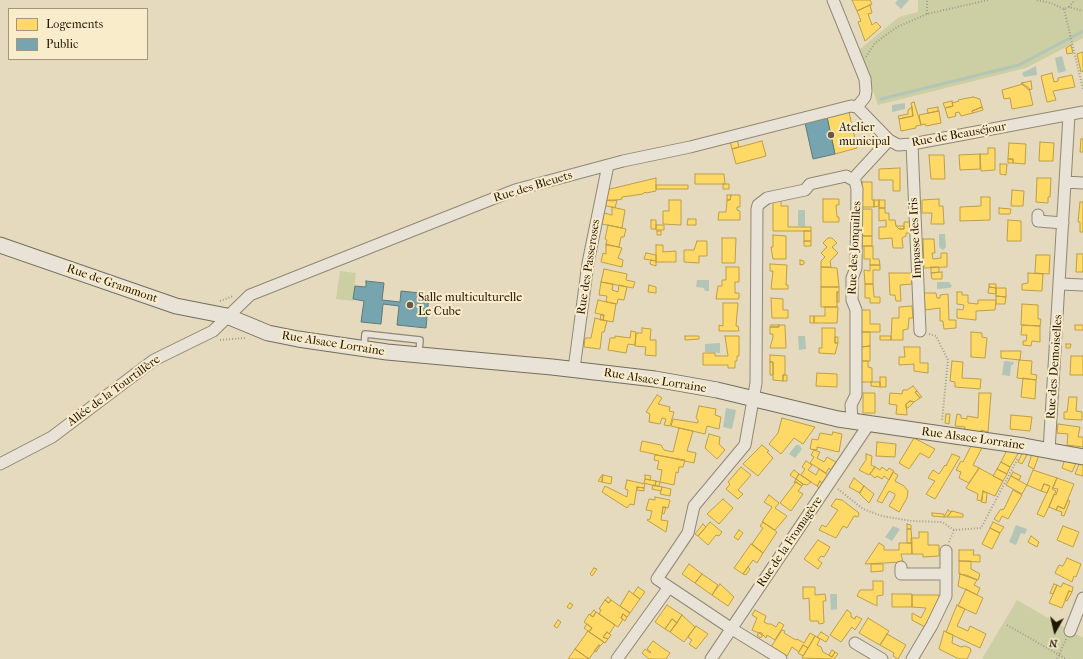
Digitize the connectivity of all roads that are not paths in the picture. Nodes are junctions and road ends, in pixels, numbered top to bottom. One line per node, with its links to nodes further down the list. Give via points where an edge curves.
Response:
1 (833, 0): 2 (street, via 865,79 865,97)
2 (857, 107): 5 (street); 7 (street, Rue des Bleuets, via 851,106)
3 (1083, 112): 4 (street, Rue de Beauséjour)
4 (1069, 115): 6 (street, Rue de Beauséjour); 9 (street, Rue des Demoiselles)
5 (889, 140): 6 (street, Rue de Beauséjour, via 898,145); 8 (street)
6 (912, 144): 17 (street, Impasse des Iris)
7 (608, 166): 16 (street, Rue des Bleuets, via 515,190 250,295); 18 (street, Rue des Passeroses, via 588,263)
8 (853, 178): 19 (street, via 846,176 810,184 805,190 767,198 758,205 756,383); 20 (street, Rue des Jonquilles, via 857,189 856,268 852,278 852,300 856,310 856,395 851,405)
9 (1066, 182): 10 (street); 12 (street, Rue des Demoiselles)
10 (1083, 183)
11 (1038, 215): 12 (street, via 1038,221)
12 (1063, 223): 14 (street, Rue des Demoiselles)
13 (0, 246): 16 (street, Rue de Grammont, via 176,306)
14 (1060, 284): 15 (street); 22 (street, Rue des Demoiselles)
15 (1083, 285)
16 (227, 316): 18 (street, Rue Alsace Lorraine, via 268,333 364,349); 24 (street, Allée de la Tourtillère, via 213,331 154,360 52,437)
17 (920, 331)
18 (574, 369): 19 (street, Rue Alsace Lorraine, via 655,379)
19 (753, 399): 20 (street, Rue Alsace Lorraine); 28 (street, via 745,445 694,506 688,533 657,579)
20 (852, 421): 21 (street, Rue Alsace Lorraine)
21 (869, 424): 22 (street, Rue Alsace Lorraine); 30 (street, Rue de la Fromagère)
22 (1049, 450): 23 (street, Rue Alsace Lorraine)
23 (1083, 457)
24 (0, 464)
25 (946, 551): 27 (street)
26 (901, 567): 27 (street, via 901,574)
27 (946, 574): 37 (street, via 946,596)
28 (669, 587): 30 (street); 33 (street)
29 (1083, 598): 31 (street)
30 (732, 630): 34 (street, Rue de la Fromagère); 35 (street)
31 (1070, 630)
32 (855, 643): 36 (street)
33 (617, 659)
34 (711, 659)
35 (781, 659)
36 (882, 659)
37 (912, 659)

